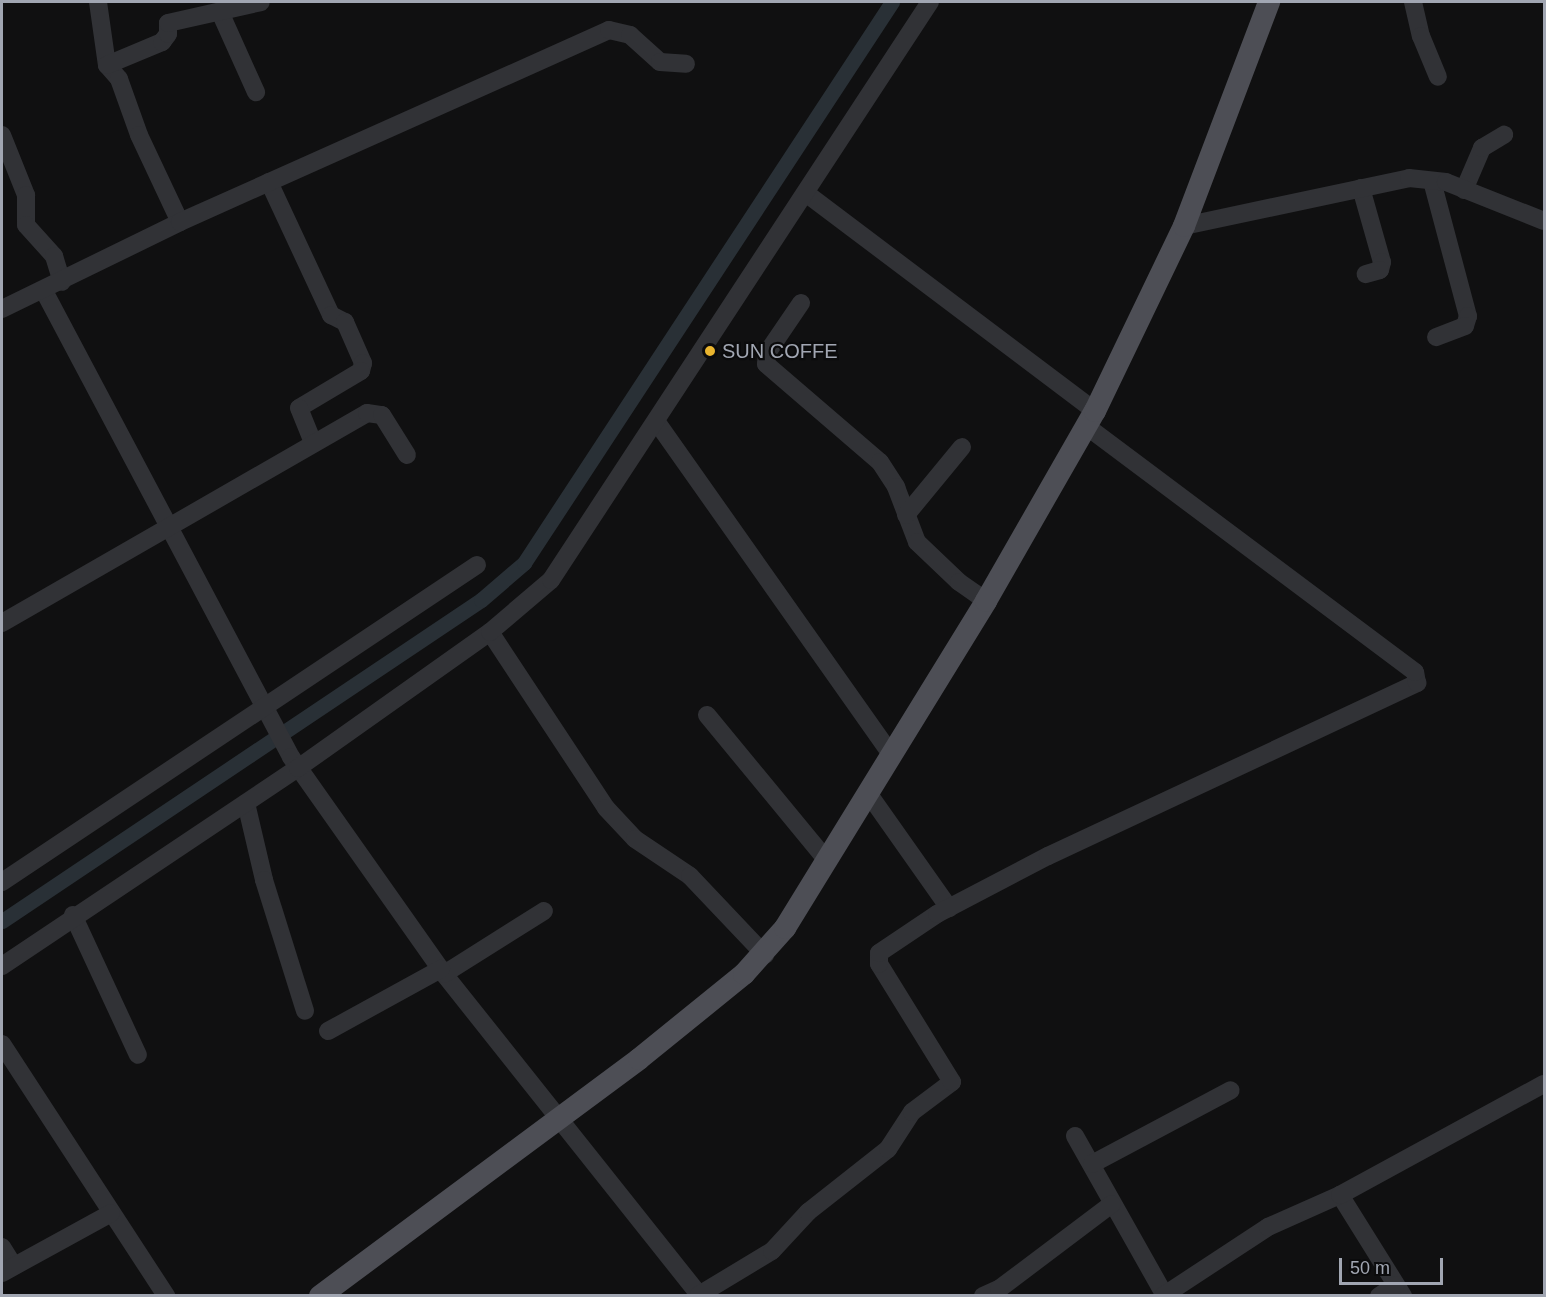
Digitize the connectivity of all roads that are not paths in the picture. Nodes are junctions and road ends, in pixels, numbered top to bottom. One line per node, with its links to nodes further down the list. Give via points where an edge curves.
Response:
1 (98, 2): 8 (street)
2 (261, 2): 6 (street)
3 (930, 2): 17 (street)
4 (1269, 2): 20 (main road)
5 (1413, 2): 9 (street, via 1421,36)
6 (220, 12): 8 (street, via 168,23 168,34 162,42); 10 (street)
7 (686, 64): 14 (street, via 660,62 630,35 609,30)
8 (107, 65): 19 (street, via 119,79 139,135)
9 (1438, 77)
10 (256, 92)
11 (2, 135): 22 (street, via 26,195 26,225 54,256)
12 (1504, 135): 16 (street, via 1482,148)
13 (1432, 181): 15 (street, via 1409,178); 16 (street); 26 (street, via 1468,316 1465,326)
14 (269, 182): 19 (street); 29 (street, via 331,315 345,322 363,363 361,371 299,408)
15 (1361, 188): 20 (street); 21 (street, via 1382,262 1380,270)
16 (1464, 190): 18 (street)
17 (807, 194): 27 (street); 28 (street)
18 (1545, 221)
19 (180, 222): 22 (street)
20 (1184, 226): 27 (main road)
21 (1366, 274)
22 (63, 282): 23 (street)
23 (44, 291): 25 (street); 33 (street)
24 (801, 303): 32 (street, via 767,353 766,363 880,462 896,487)
25 (2, 309)
26 (1436, 337)
27 (1091, 419): 35 (main road); 46 (street, via 1415,672 1418,679 1413,686 1121,819)
28 (656, 421): 37 (street, via 551,580); 40 (street)
29 (314, 443): 31 (street, via 374,412 382,415); 33 (street)
30 (962, 447): 32 (street)
31 (407, 455)
32 (906, 515): 35 (street, via 917,542 959,582)
33 (172, 527): 36 (street); 39 (street)
34 (477, 565): 39 (street)
35 (986, 601): 40 (main road)
36 (2, 623)
37 (490, 632): 41 (street); 49 (street, via 606,808 635,839 690,876)
38 (707, 715): 44 (street)
39 (267, 717): 41 (street); 45 (street)
40 (892, 755): 42 (main road)
41 (294, 763): 43 (street); 51 (street)
42 (868, 792): 44 (main road); 46 (street)
43 (246, 803): 48 (street); 52 (street, via 264,880)
44 (825, 858): 49 (main road)
45 (2, 882)
46 (949, 908): 67 (street, via 877,958 952,1082 912,1112 888,1149 808,1212 771,1251)
47 (544, 912): 51 (street)
48 (73, 915): 50 (street); 55 (street)
49 (765, 955): 58 (main road)
50 (2, 966)
51 (442, 972): 53 (street); 58 (street)
52 (305, 1011)
53 (328, 1031)
54 (2, 1044): 63 (street)
55 (138, 1055)
56 (1545, 1083): 61 (street)
57 (1231, 1090): 60 (street)
58 (559, 1118): 67 (street); 70 (main road)
59 (1076, 1137): 60 (street)
60 (1092, 1164): 62 (street)
61 (1340, 1195): 66 (street); 68 (street, via 1261,1231)
62 (1112, 1204): 68 (street); 71 (street, via 999,1289)
63 (111, 1213): 65 (street); 69 (street)
64 (2, 1247): 65 (street)
65 (8, 1270)
66 (1400, 1290): 72 (street)
67 (700, 1295)
68 (1164, 1295)
69 (166, 1296)
70 (321, 1296)
71 (983, 1296)
72 (1379, 1296)

